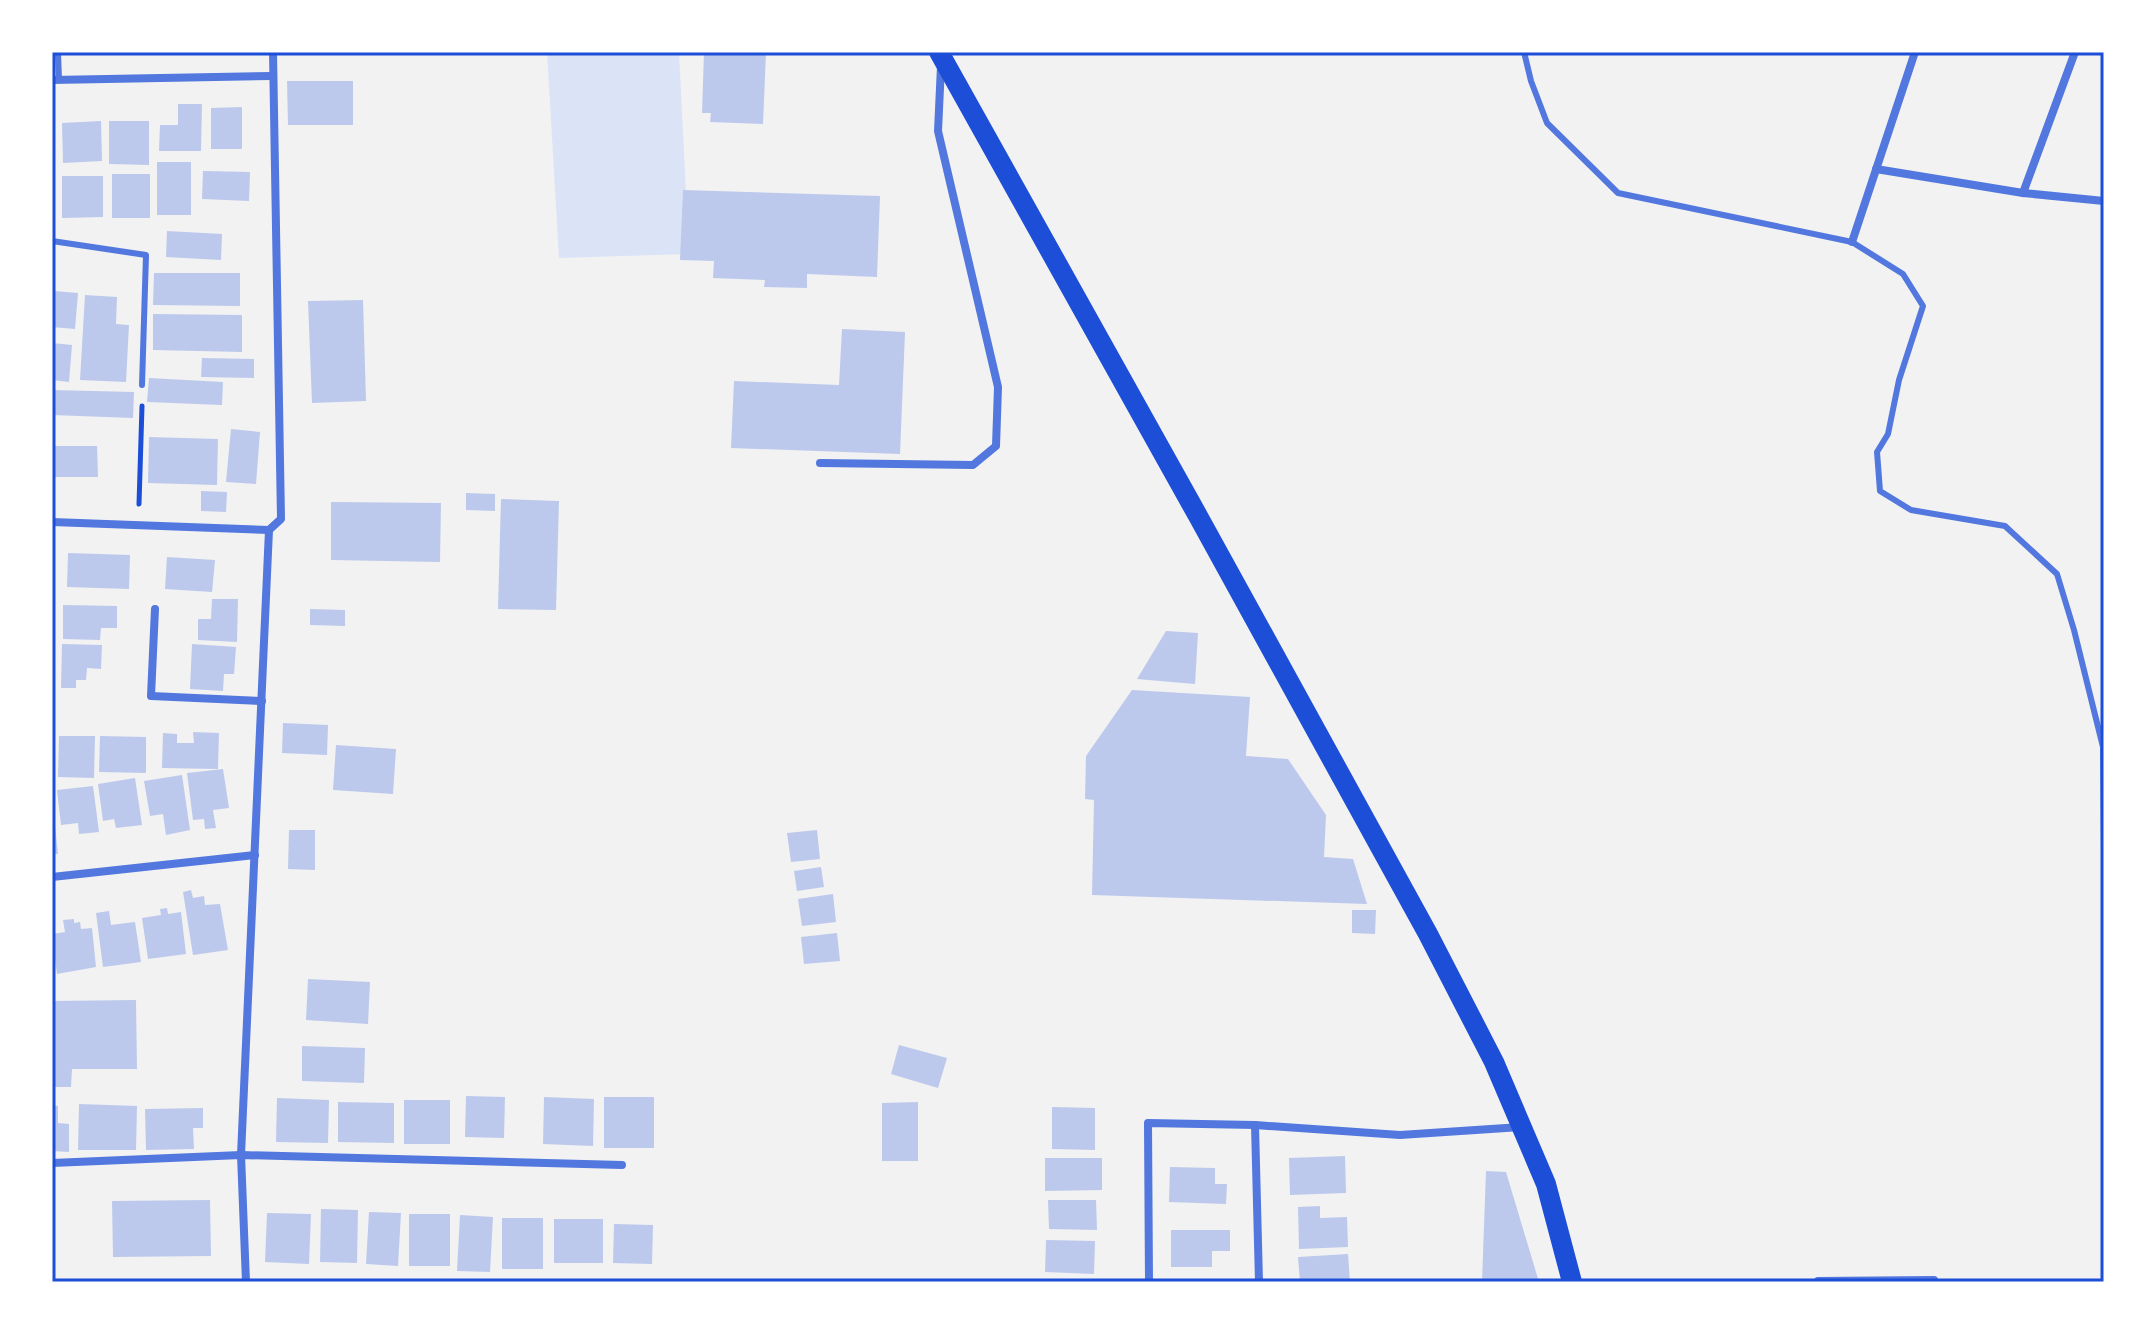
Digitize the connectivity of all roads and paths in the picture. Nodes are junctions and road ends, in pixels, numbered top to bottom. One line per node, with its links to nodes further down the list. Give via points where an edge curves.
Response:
1 (58, 52): 8 (lane)
2 (273, 52): 7 (street)
3 (1524, 52): 13 (lane, via 1547,123 1618,193)
4 (1915, 52): 9 (street)
5 (2075, 52): 10 (street)
6 (940, 55): 15 (street, via 938,131 998,387 996,446 973,465); 25 (main road, via 1428,934)
7 (272, 76): 8 (street); 18 (street, via 281,519)
8 (56, 80)
9 (1876, 169): 10 (street); 13 (street)
10 (2023, 193): 11 (street)
11 (2104, 201)
12 (52, 241): 14 (lane, via 146,255)
13 (1852, 242): 21 (lane, via 1903,274 1923,306 1888,434 1877,452 1880,491 1911,510 2005,526 2057,574 2103,747)
14 (142, 385): 17 (path)
15 (820, 463)
16 (52, 522): 17 (street)
17 (139, 525): 18 (street)
18 (269, 530): 20 (street)
19 (155, 609): 20 (street, via 151,696)
20 (262, 701): 22 (street)
21 (2104, 852)
22 (255, 855): 23 (street); 26 (street)
23 (52, 877)
24 (1255, 1125): 25 (street, via 1400,1135); 33 (street, via 1148,1123); 34 (street)
25 (1522, 1127): 35 (main road, via 1546,1184)
26 (241, 1155): 27 (street); 28 (street); 32 (street)
27 (52, 1163)
28 (622, 1165)
29 (1934, 1280): 31 (street)
30 (1818, 1281): 31 (street)
31 (1876, 1281)
32 (246, 1282)
33 (1149, 1282)
34 (1259, 1282)
35 (1572, 1282)

